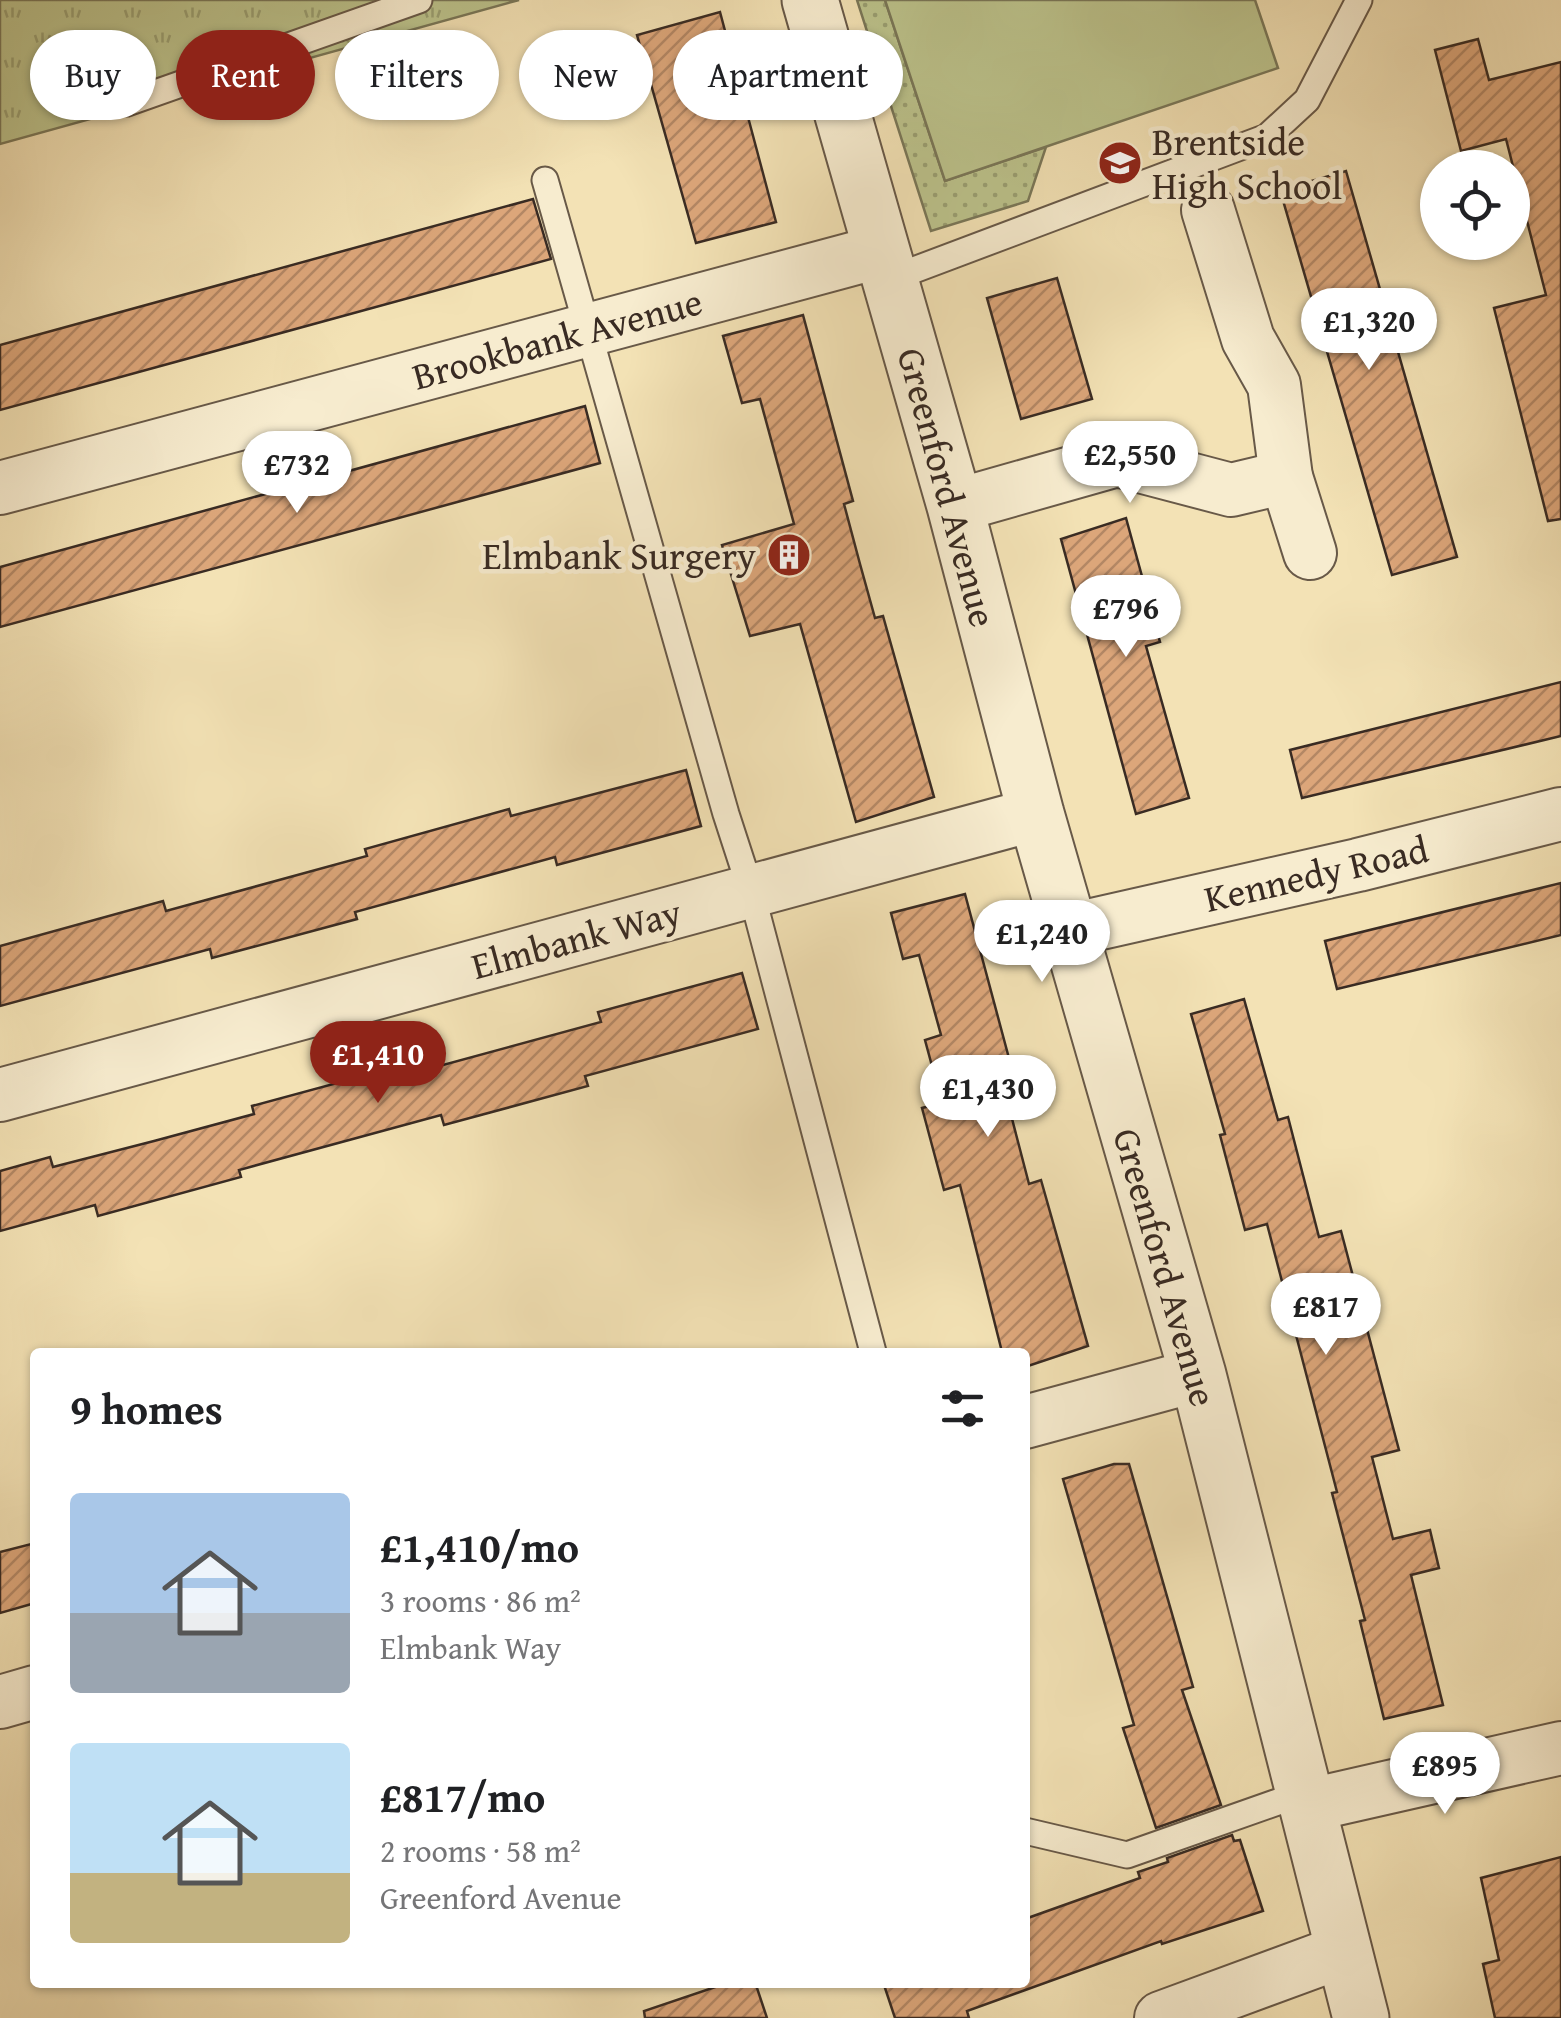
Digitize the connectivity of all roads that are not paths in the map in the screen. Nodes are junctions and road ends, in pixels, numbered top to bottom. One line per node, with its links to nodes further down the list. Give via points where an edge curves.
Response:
1 (419, 0): 4 (lane)
2 (810, 0): 7 (street, Greenford Avenue)
3 (1359, 0): 7 (lane, via 1307,100 1267,137)
4 (156, 93)
5 (545, 180): 8 (lane)
6 (1208, 210): 9 (street, via 1248,339 1274,385)
7 (886, 265): 8 (street, Brookbank Avenue); 11 (street, Greenford Avenue)
8 (586, 330): 10 (street, Brookbank Avenue); 15 (lane)
9 (1286, 477): 11 (street, via 1231,490 1117,460); 12 (street)
10 (0, 488)
11 (956, 506): 13 (street, Greenford Avenue)
12 (1310, 553)
13 (1036, 814): 15 (street, Elmbank Way); 16 (street, Greenford Avenue)
14 (1561, 814): 16 (street, Kennedy Road)
15 (751, 890): 17 (street, Elmbank Way); 18 (lane)
16 (1070, 930): 19 (street, Greenford Avenue)
17 (0, 1095)
18 (872, 1348)
19 (1198, 1375): 20 (street); 24 (street, Greenford Avenue)
20 (1030, 1421)
21 (30, 1693): 22 (street)
22 (0, 1702)
23 (1561, 1748): 24 (street)
24 (1308, 1799): 25 (lane, via 1127,1855); 26 (street, Greenford Avenue)
25 (1030, 1832)
26 (1343, 1952): 27 (street); 28 (street, Greenford Avenue)
27 (1160, 2018)
28 (1361, 2018)

